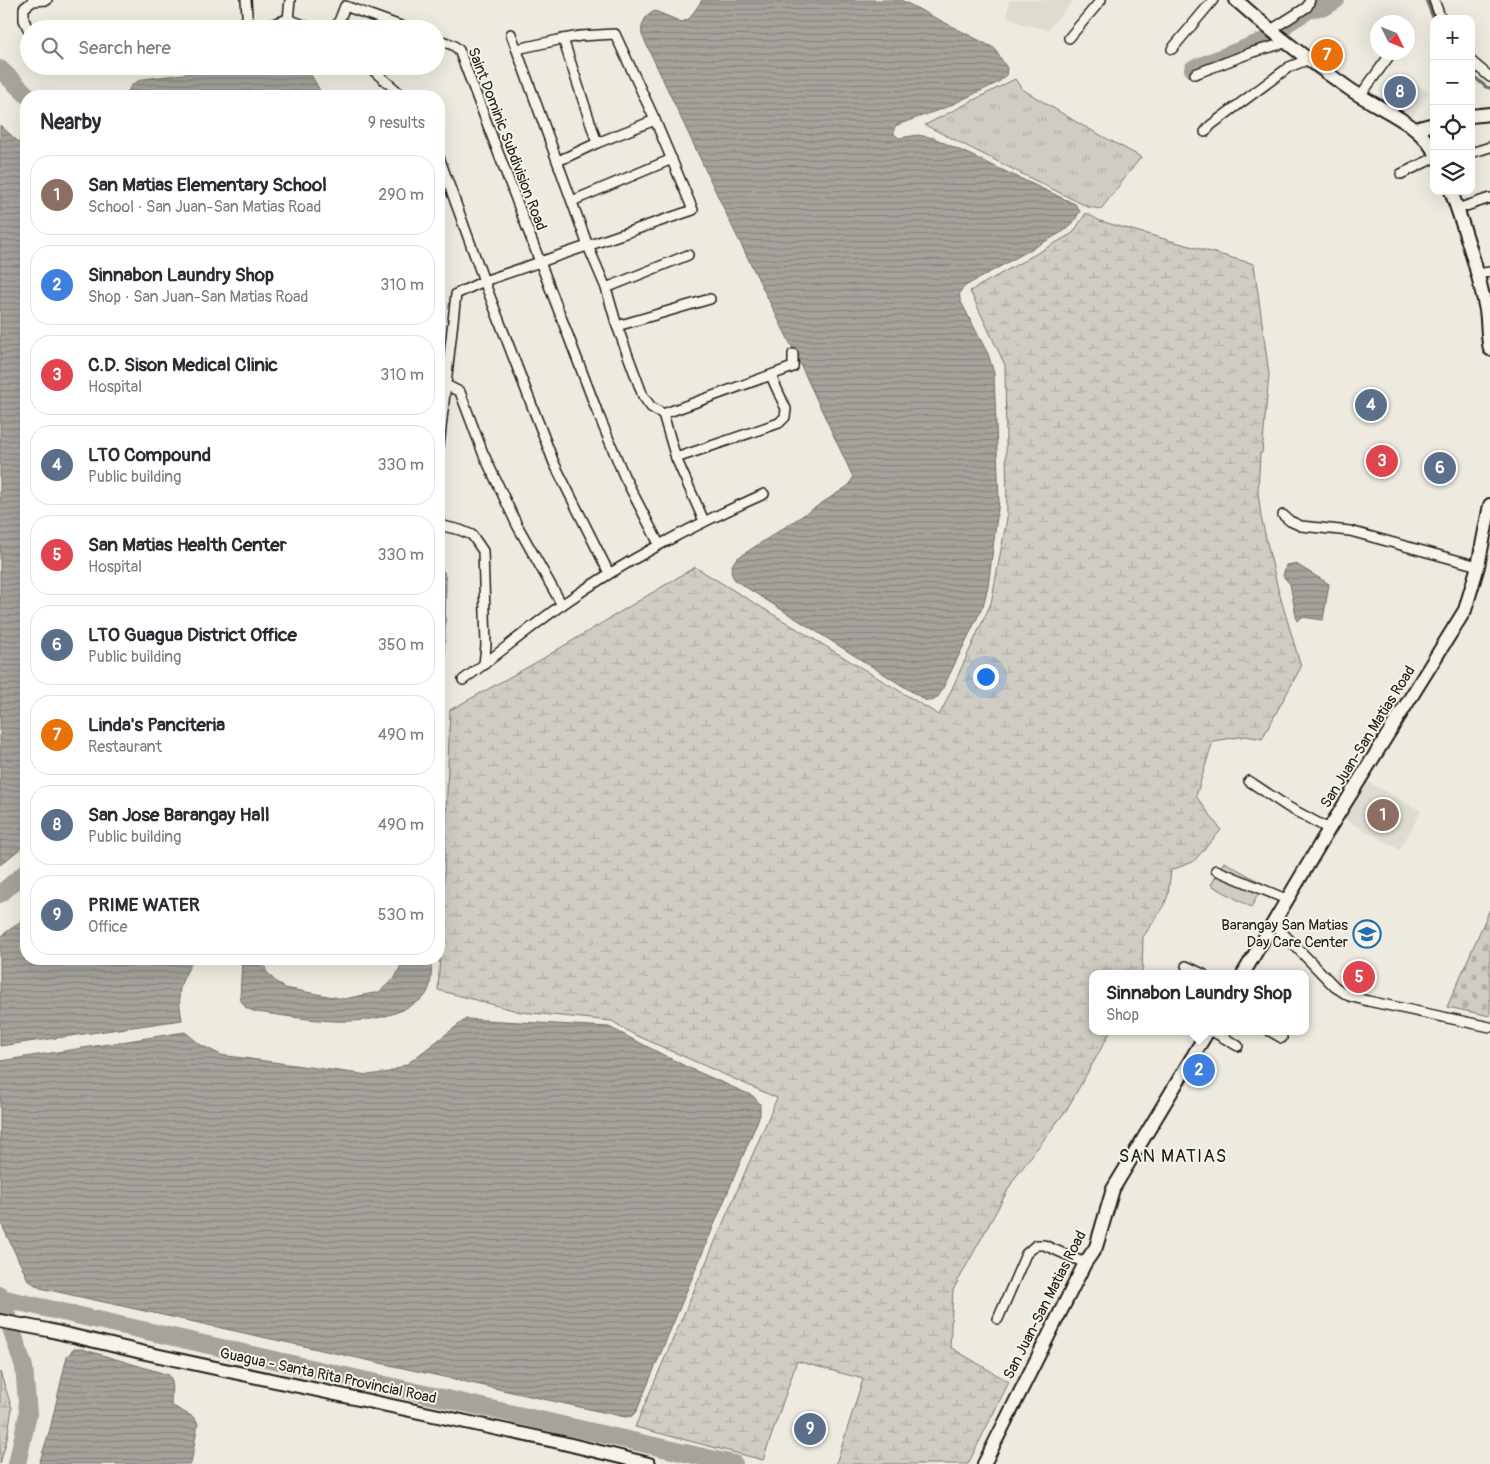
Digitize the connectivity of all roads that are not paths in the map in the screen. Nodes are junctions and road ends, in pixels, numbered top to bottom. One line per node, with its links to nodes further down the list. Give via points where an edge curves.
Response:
1 (47, 0): 11 (street, via 33,1 24,8)
2 (246, 0): 12 (street)
3 (290, 0): 10 (street)
4 (1101, 0): 18 (street)
5 (1214, 0): 22 (street)
6 (1236, 0): 17 (street)
7 (1310, 0): 17 (street)
8 (1434, 0): 9 (street)
9 (1440, 15)
10 (288, 19): 13 (street)
11 (24, 20)
12 (247, 20)
13 (285, 20)
14 (340, 20): 15 (street, via 345,6)
15 (384, 20)
16 (511, 34): 21 (street)
17 (1278, 37): 23 (street); 26 (street, via 1253,52)
18 (1069, 38)
19 (564, 39): 21 (street); 33 (street, via 615,34); 37 (street)
20 (445, 42): 52 (street, Saint Dominic Subdivision Road, via 459,50)
21 (517, 49): 43 (street)
22 (1172, 49)
23 (1307, 60): 30 (street); 36 (street, via 1289,67)
24 (1386, 60): 30 (street)
25 (1475, 65): 28 (street)
26 (1195, 74)
27 (378, 75): 29 (street)
28 (1490, 77)
29 (396, 90)
30 (1360, 96): 35 (street)
31 (1490, 114): 32 (street)
32 (1475, 116)
33 (655, 120): 37 (street); 41 (street)
34 (1430, 125): 35 (street)
35 (1415, 128): 39 (street)
36 (1205, 132)
37 (597, 143): 43 (street)
38 (1490, 147): 40 (street)
39 (1433, 150)
40 (1475, 152)
41 (672, 159): 48 (street); 50 (street, via 693,210)
42 (1430, 160): 45 (street)
43 (558, 161): 48 (street)
44 (445, 174): 54 (street)
45 (1401, 174)
46 (1452, 195): 49 (street)
47 (1490, 198): 49 (street)
48 (572, 201): 50 (street)
49 (1457, 209): 53 (street)
50 (588, 246): 52 (street); 55 (street)
51 (688, 256): 55 (street)
52 (539, 262): 54 (street); 71 (street, Saint Dominic Subdivision Road, via 624,476)
53 (1484, 273): 57 (street)
54 (484, 282): 62 (street, via 456,294); 73 (street, via 554,463)
55 (606, 288): 58 (street)
56 (710, 299): 58 (street)
57 (1488, 310): 59 (street)
58 (618, 326): 64 (street, via 643,396 651,407)
59 (1490, 348)
60 (793, 354): 61 (street, via 793,367)
61 (771, 376): 64 (street); 65 (street, via 786,409 780,423)
62 (446, 385): 63 (street); 74 (street, via 460,392 483,453 517,525)
63 (445, 394)
64 (663, 414): 65 (street)
65 (676, 458): 69 (street)
66 (764, 494): 69 (street)
67 (1490, 505): 72 (street, San Juan-San Matias Road)
68 (1283, 514): 72 (street, via 1301,526 1350,531)
69 (704, 520): 71 (street)
70 (445, 526): 75 (street, via 472,535 483,551)
71 (659, 544): 73 (street)
72 (1478, 566): 78 (street, San Juan-San Matias Road, via 1465,610)
73 (610, 573): 74 (street)
74 (562, 605): 75 (street)
75 (484, 665): 76 (street)
76 (463, 680)
77 (1249, 781): 78 (street)
78 (1329, 829): 80 (street, San Juan-San Matias Road)
79 (1216, 870): 80 (street)
80 (1286, 899): 81 (street, San Juan-San Matias Road)
81 (1273, 923): 84 (street, San Juan-San Matias Road); 85 (street, via 1335,987 1349,996)
82 (1186, 966): 83 (street)
83 (1194, 970)
84 (1245, 970)
85 (1490, 1027)
86 (1206, 1035): 91 (street, San Juan-San Matias Road, via 1113,1189 1096,1247)
87 (1219, 1035): 90 (street)
88 (1277, 1035): 89 (street)
89 (1282, 1038)
90 (1238, 1046)
91 (1085, 1263): 92 (street, via 1044,1245 1036,1245 1026,1254); 95 (street, San Juan-San Matias Road)
92 (998, 1319)
93 (2, 1322): 94 (street, Guagua - Santa Rita Provincial Road)
94 (649, 1464)
95 (984, 1464)

